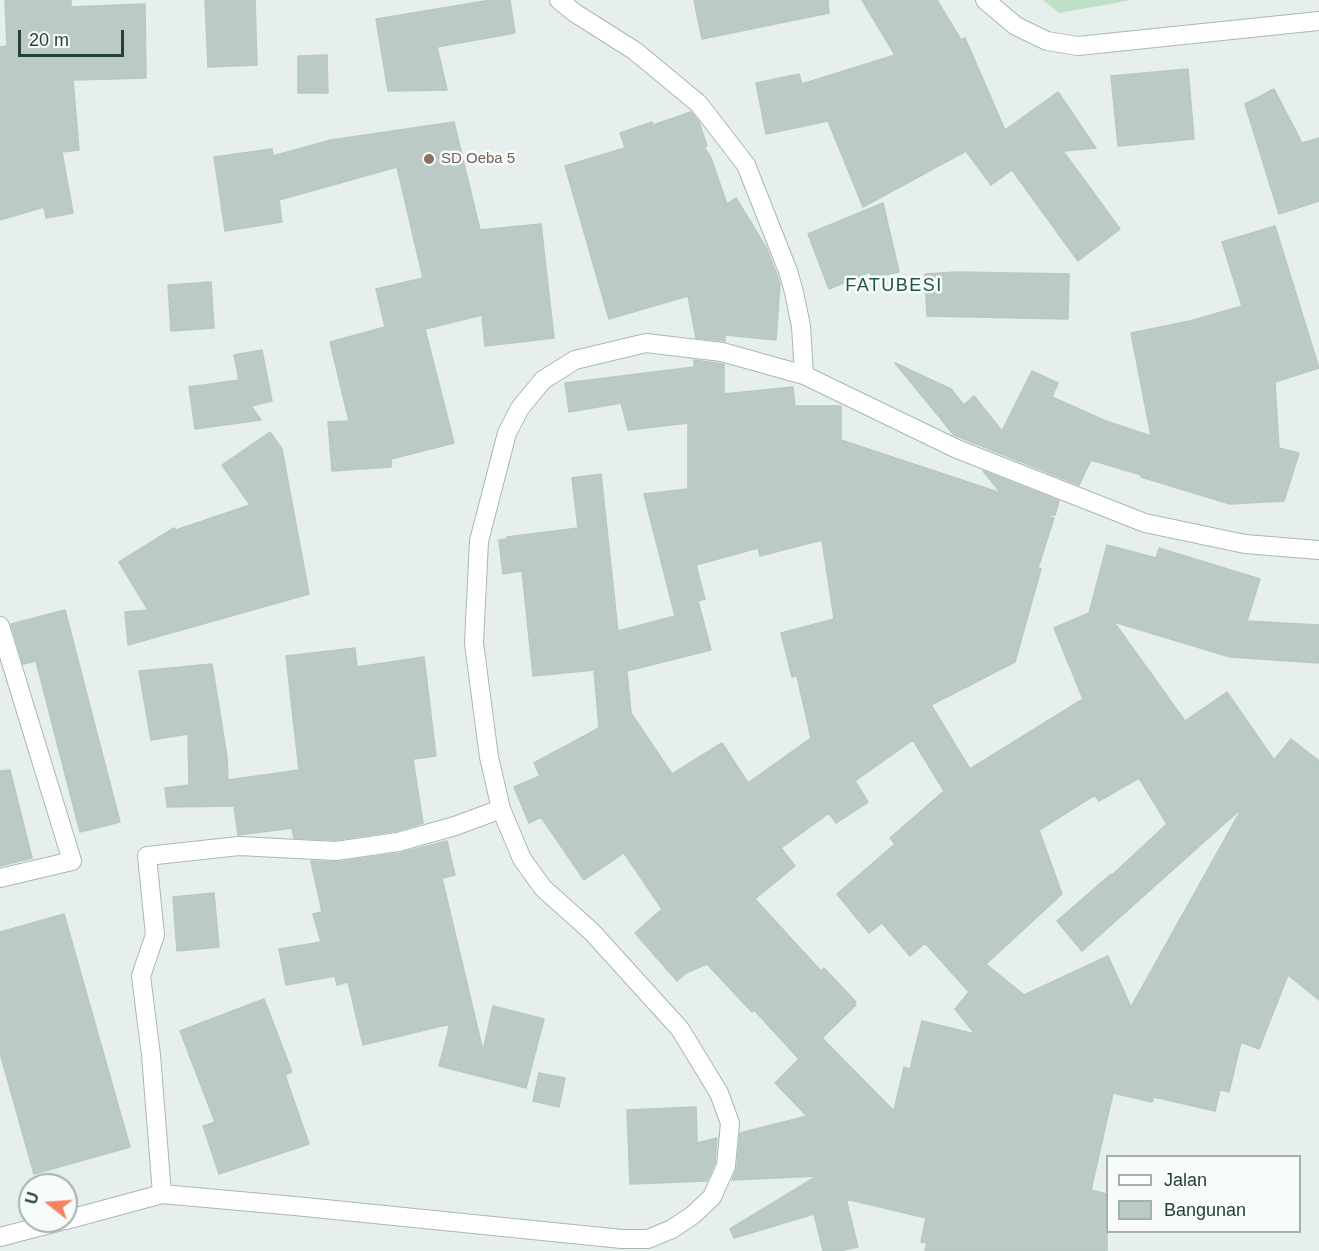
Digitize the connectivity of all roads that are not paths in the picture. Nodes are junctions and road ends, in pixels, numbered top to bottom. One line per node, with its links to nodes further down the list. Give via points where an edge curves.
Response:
1 (559, 0): 4 (street, via 635,51 699,104 746,165 794,292)
2 (985, 0): 3 (street, via 1016,26 1047,41 1078,46)
3 (1319, 21)
4 (804, 375): 5 (street, via 957,449 1145,523 1245,544); 7 (street, via 722,352 646,343 575,360 543,380 520,408 507,433 479,541 474,643 489,757)
5 (1319, 550)
6 (0, 626): 8 (street, via 72,861)
7 (501, 808): 9 (street, via 399,842 336,851 239,846 147,856 154,935 141,976); 9 (street, via 522,859 543,888 592,932 680,1029 719,1093 730,1124 726,1166 712,1197 672,1229 648,1239 622,1239)
8 (0, 878)
9 (162, 1194): 10 (street)
10 (78, 1217)
11 (18, 1232): 12 (street)
12 (0, 1237)

